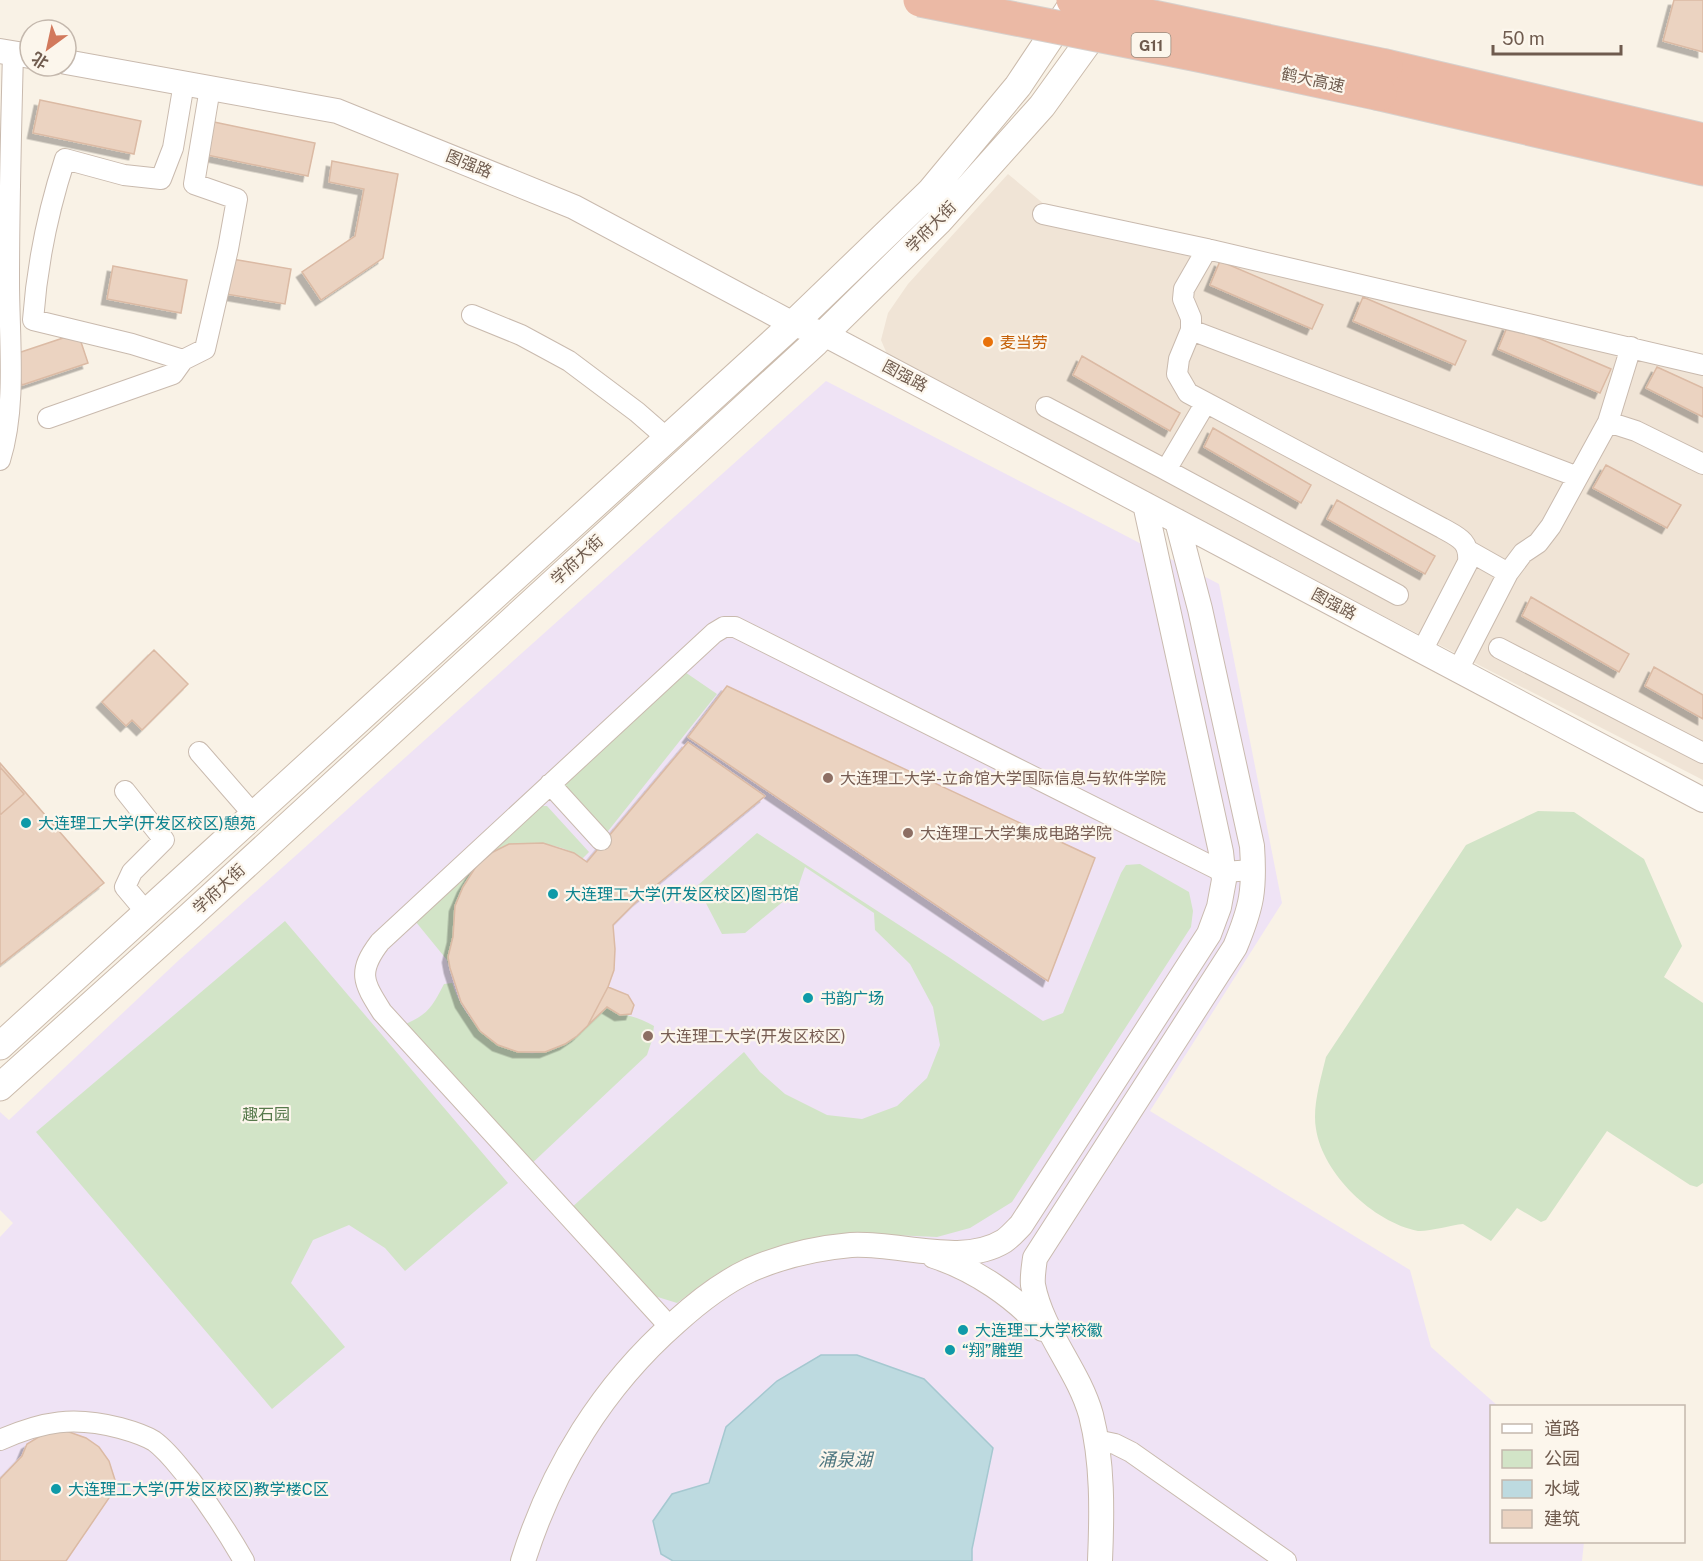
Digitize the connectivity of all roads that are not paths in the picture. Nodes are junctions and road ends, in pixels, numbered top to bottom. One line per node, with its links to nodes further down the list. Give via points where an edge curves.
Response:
1 (920, 0): 6 (highway, 鹤大高速 / G11, bridge, via 1198,55)
2 (1074, 0): 6 (highway, 鹤大高速 / G11, bridge); 14 (main road, 学府大街, via 1018,86 930,192)
3 (1119, 0): 16 (main road, 学府大街, via 1034,115 938,222)
4 (14, 53): 25 (street, via 10,397 7,437)
5 (78, 64): 7 (street, 图强路)
6 (1383, 80): 9 (highway, 鹤大高速 / G11); 10 (highway, 鹤大高速 / G11)
7 (184, 83): 8 (street, 图强路); 18 (street, via 173,148 161,179 124,175 65,159 44,240 33,320)
8 (210, 88): 14 (street, 图强路, via 348,115 574,207); 18 (street, via 194,184 237,199 205,349)
9 (1703, 140)
10 (1703, 169)
11 (1043, 214): 12 (street)
12 (1207, 249): 15 (street, via 1184,289); 17 (street)
13 (472, 315): 24 (street, via 569,361)
14 (793, 324): 16 (street, 图强路); 24 (main road, 学府大街)
15 (1191, 330): 20 (street, via 1177,374 1188,393); 28 (street)
16 (824, 334): 29 (street, 图强路); 48 (main road, 学府大街)
17 (1631, 347): 19 (street); 23 (street)
18 (183, 360): 22 (street, via 173,374)
19 (1703, 365)
20 (1206, 404): 27 (street); 31 (street, via 1442,528 1461,539)
21 (1046, 407): 27 (street)
22 (48, 418)
23 (1608, 422): 26 (street, via 1636,431); 28 (street)
24 (668, 439): 42 (main road, 学府大街)
25 (0, 460)
26 (1703, 464)
27 (1166, 470): 33 (street)
28 (1578, 477): 32 (street, via 1551,526)
29 (1145, 504): 30 (street, 图强路); 45 (street, via 1216,823)
30 (1177, 521): 35 (street, 图强路); 44 (street, via 1252,846)
31 (1469, 551): 32 (street); 35 (street)
32 (1508, 573): 36 (street)
33 (1398, 595)
34 (1499, 648): 38 (street)
35 (1422, 651): 36 (street, 图强路)
36 (1458, 670): 41 (street, 图强路)
37 (199, 752): 42 (street)
38 (1703, 753)
39 (550, 784): 43 (street); 45 (street, via 714,633 724,627 735,627); 50 (street, via 380,942 368,957 368,990 382,1012)
40 (125, 792): 46 (street, via 164,840 132,872 125,887)
41 (1703, 800)
42 (253, 814): 46 (main road, 学府大街)
43 (601, 840)
44 (1253, 870): 45 (street); 51 (street, via 1249,915 1235,947 1035,1258 1033,1283 1041,1312)
45 (1223, 872): 49 (street, via 1209,934 1020,1225 1005,1241 984,1249 934,1252)
46 (146, 912): 47 (main road, 学府大街)
47 (2, 1041)
48 (0, 1087)
49 (909, 1248): 50 (street, via 853,1245 789,1256 750,1270 708,1294); 51 (street, via 946,1260 1021,1306)
50 (670, 1327): 55 (street, via 612,1387 572,1447)
51 (1062, 1355): 53 (street, via 1090,1413)
52 (0, 1440): 54 (street, via 49,1423 73,1420 109,1425 152,1440 172,1456)
53 (1096, 1440): 56 (street, via 1102,1520); 57 (street, via 1131,1452)
54 (245, 1557)
55 (523, 1561)
56 (1100, 1561)
57 (1286, 1561)

